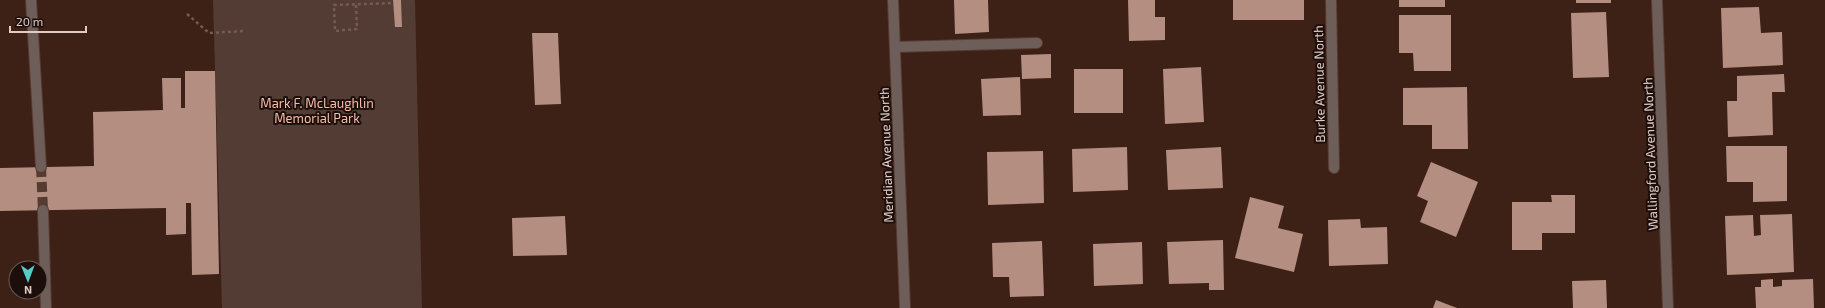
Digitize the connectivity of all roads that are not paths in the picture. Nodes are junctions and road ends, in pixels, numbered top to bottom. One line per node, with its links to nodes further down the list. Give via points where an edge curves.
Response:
1 (31, 0): 7 (street)
2 (893, 0): 6 (street, Meridian Avenue North)
3 (1331, 0): 8 (street, Burke Avenue North)
4 (1657, 0): 12 (street, Wallingford Avenue North)
5 (1037, 43): 6 (street)
6 (895, 47): 11 (street, Meridian Avenue North)
7 (41, 167)
8 (1334, 168)
9 (43, 210): 10 (street)
10 (46, 308)
11 (905, 308)
12 (1668, 308)

